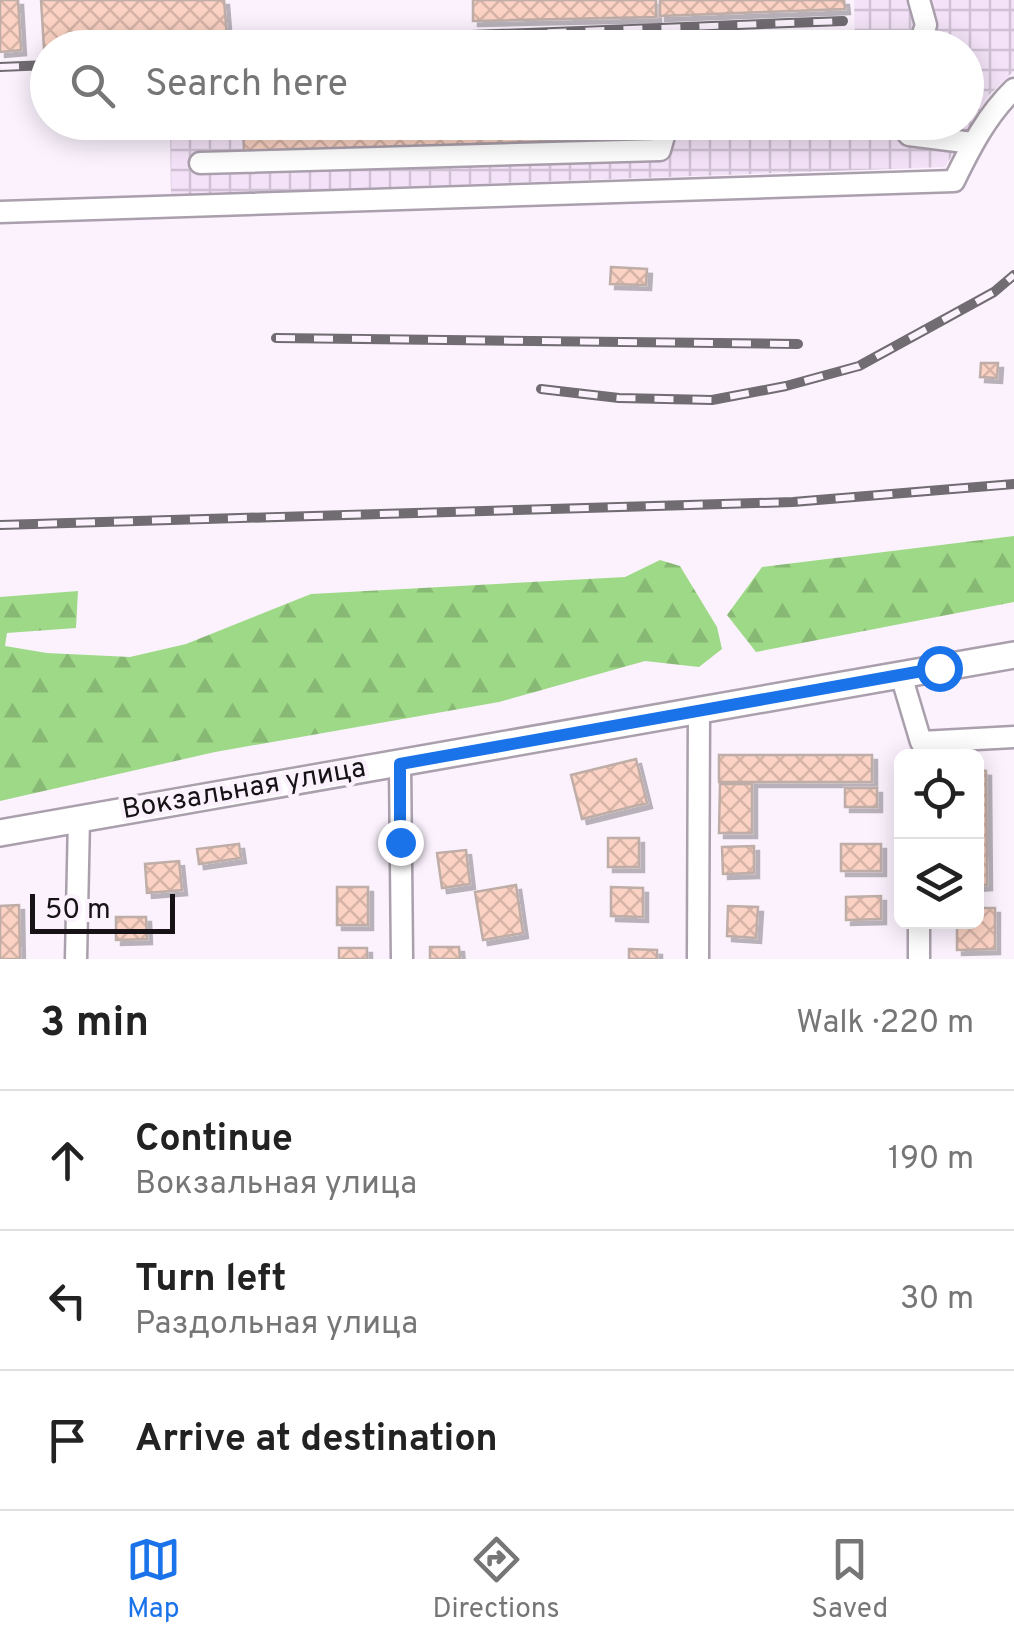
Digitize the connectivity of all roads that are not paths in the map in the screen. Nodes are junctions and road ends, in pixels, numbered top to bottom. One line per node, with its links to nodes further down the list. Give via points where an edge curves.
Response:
1 (920, 0): 2 (street)
2 (924, 30)
3 (1014, 89): 4 (street)
4 (984, 126)
5 (663, 140): 9 (street, via 660,150)
6 (948, 140): 8 (street)
7 (974, 140): 8 (street)
8 (972, 143): 10 (street, via 954,182)
9 (200, 163)
10 (0, 212)
11 (1014, 655): 12 (main road, Вокзальная улица)
12 (902, 675): 13 (main road, Вокзальная улица); 15 (street)
13 (700, 712): 16 (main road, Вокзальная улица); 22 (street)
14 (1014, 737): 15 (street)
15 (921, 749)
16 (400, 764): 17 (main road, Вокзальная улица); 21 (street)
17 (79, 818): 18 (main road, Вокзальная улица); 20 (street)
18 (0, 833)
19 (919, 929): 23 (street)
20 (76, 959)
21 (402, 959)
22 (698, 959)
23 (919, 959)

